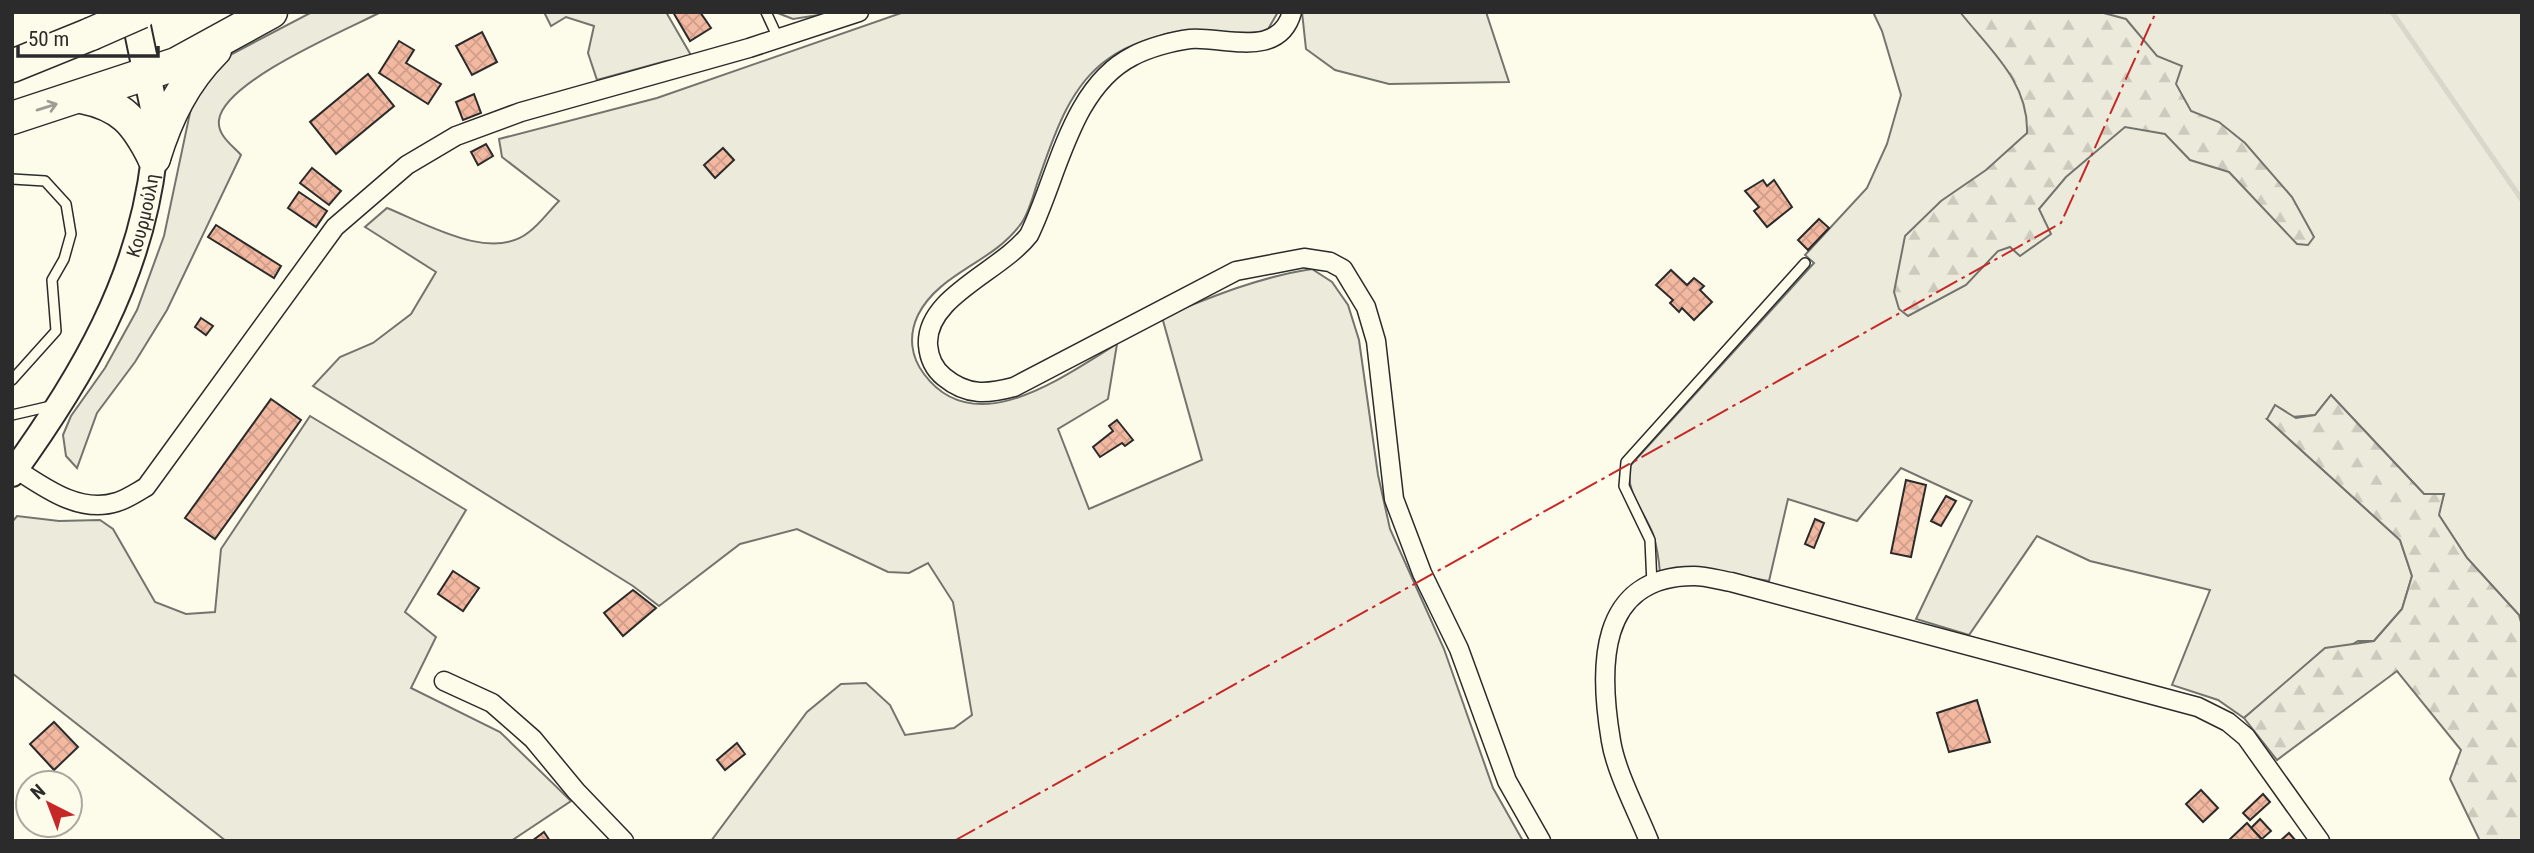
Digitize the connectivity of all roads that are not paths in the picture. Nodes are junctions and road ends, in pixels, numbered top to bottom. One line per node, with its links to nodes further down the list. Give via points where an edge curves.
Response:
1 (134, 12): 10 (main road, Κουρμούλη)
2 (141, 12): 9 (highway, bridge)
3 (271, 12): 7 (highway)
4 (766, 12): 8 (lane)
5 (859, 12): 8 (street)
6 (1292, 12): 23 (street, via 1289,22 1274,36 1251,45 1189,39 1135,55 1094,86 1028,235 1016,251 937,312 928,332 929,357 939,374 958,388 994,392 1014,387 1236,271 1304,258 1343,269 1366,307 1377,341 1394,499 1422,573 1459,649 1507,781)
7 (238, 31): 10 (highway); 13 (highway, via 184,87 164,125)
8 (778, 38): 19 (street, via 521,112 456,136 407,165 335,227 146,487 116,503 85,504 55,495)
9 (12, 66)
10 (149, 74): 11 (highway); 13 (main road, Κουρμούλη, via 155,113)
11 (82, 97): 12 (highway, one-way to 11); 13 (highway, via 121,110)
12 (12, 118)
13 (154, 158): 17 (main road, Κουρμούλη, via 129,271)
14 (12, 179): 16 (lane, via 45,181 66,204 72,234 52,280 56,331)
15 (1805, 263): 20 (lane, via 1626,462 1623,486 1650,540)
16 (12, 380)
17 (60, 403): 18 (lane); 19 (main road, Κουρμούλη)
18 (12, 415)
19 (14, 472)
20 (1652, 585): 24 (street, via 1633,594 1619,610 1605,666 1611,743); 25 (street, via 1694,576 1731,582 2198,707 2246,737)
21 (444, 681): 22 (street, via 492,703 523,730)
22 (624, 841)
23 (1541, 841)
24 (1649, 841)
25 (2320, 841)

